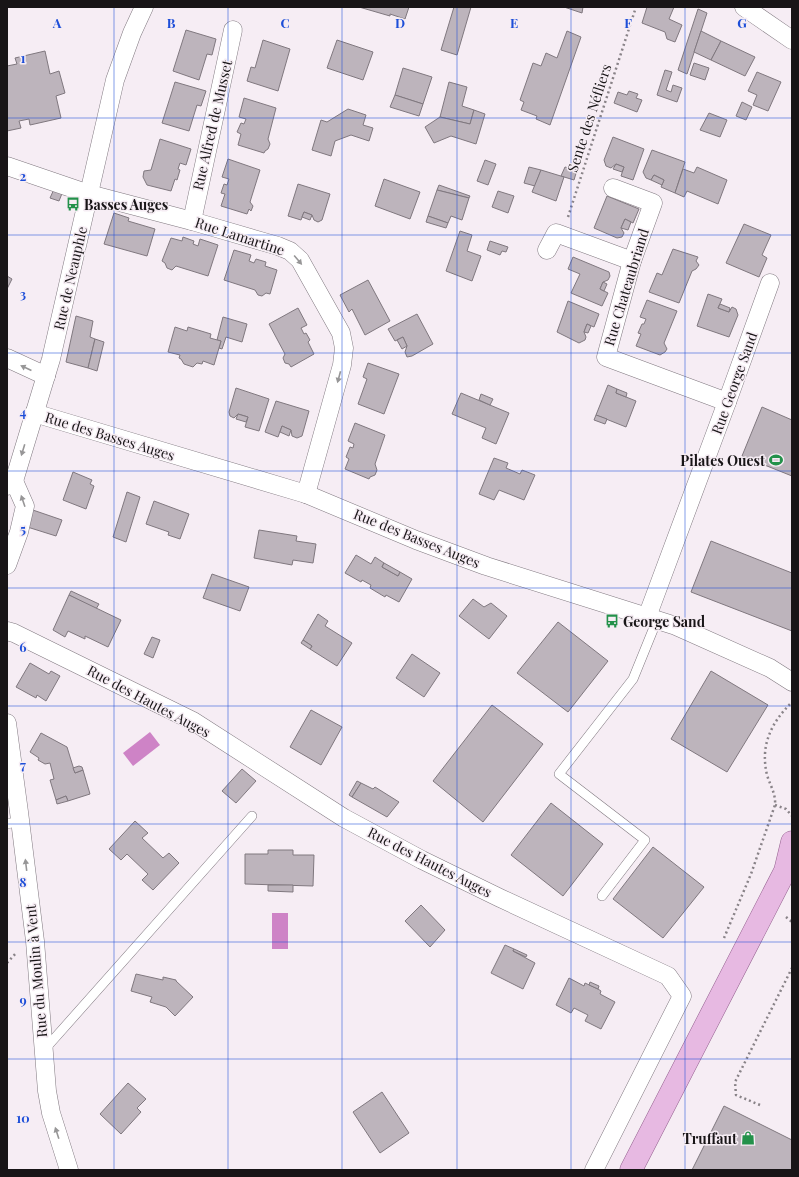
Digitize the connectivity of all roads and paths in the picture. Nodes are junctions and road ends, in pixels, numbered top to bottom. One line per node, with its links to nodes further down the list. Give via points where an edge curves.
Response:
1 (144, 7): 8 (street, Rue de Neauphle, via 115,80)
2 (636, 7): 10 (path, Sente des Néfliers)
3 (744, 7): 5 (street)
4 (233, 30): 9 (street, Rue Alfred de Musset)
5 (792, 40)
6 (7, 166): 8 (street, Rue Lamartine)
7 (613, 188): 12 (street, Rue Chateaubriand, via 653,203)
8 (89, 194): 9 (street, Rue Lamartine); 15 (street, Rue de Neauphle)
9 (192, 221): 19 (street, Rue Lamartine, one-way to 19, via 290,251 300,260 341,334 344,348 342,365)
10 (562, 235): 11 (street, via 556,233); 12 (street)
11 (547, 250)
12 (632, 261): 16 (street, Rue Chateaubriand, via 606,357)
13 (770, 283): 16 (street, Rue George Sand)
14 (7, 358): 15 (street, one-way to 14)
15 (46, 376): 17 (street, Rue de Neauphle)
16 (727, 402): 21 (street, Rue George Sand)
17 (34, 413): 18 (street, Rue de Neauphle, one-way to 18); 19 (street, Rue des Basses Auges)
18 (11, 484): 20 (street, Rue de Neauphle, one-way to 18, via 26,506)
19 (306, 494): 21 (street, Rue des Basses Auges, via 486,566)
20 (7, 565)
21 (652, 619): 23 (street, Rue des Basses Auges, via 676,626 770,668); 31 (lane, via 633,679 559,774 645,840)
22 (7, 631): 38 (street, Rue des Hautes Auges, via 193,721 344,818 422,860 668,976 682,996)
23 (792, 682)
24 (792, 701): 27 (path, via 771,727 765,750 767,774 775,805 786,809)
25 (7, 723): 28 (street, Rue du Moulin à Vent)
26 (252, 816): 35 (lane)
27 (792, 816)
28 (14, 822): 35 (street, Rue du Moulin à Vent, one-way to 28, via 35,941)
29 (792, 842): 30 (main road)
30 (788, 868): 39 (main road)
31 (602, 896)
32 (786, 917): 33 (path)
33 (792, 922)
34 (792, 968): 36 (path, via 735,1082 736,1095)
35 (44, 1050): 37 (street, Rue du Moulin à Vent, one-way to 35, via 51,1113)
36 (760, 1105)
37 (69, 1170)
38 (594, 1170)
39 (631, 1170)

